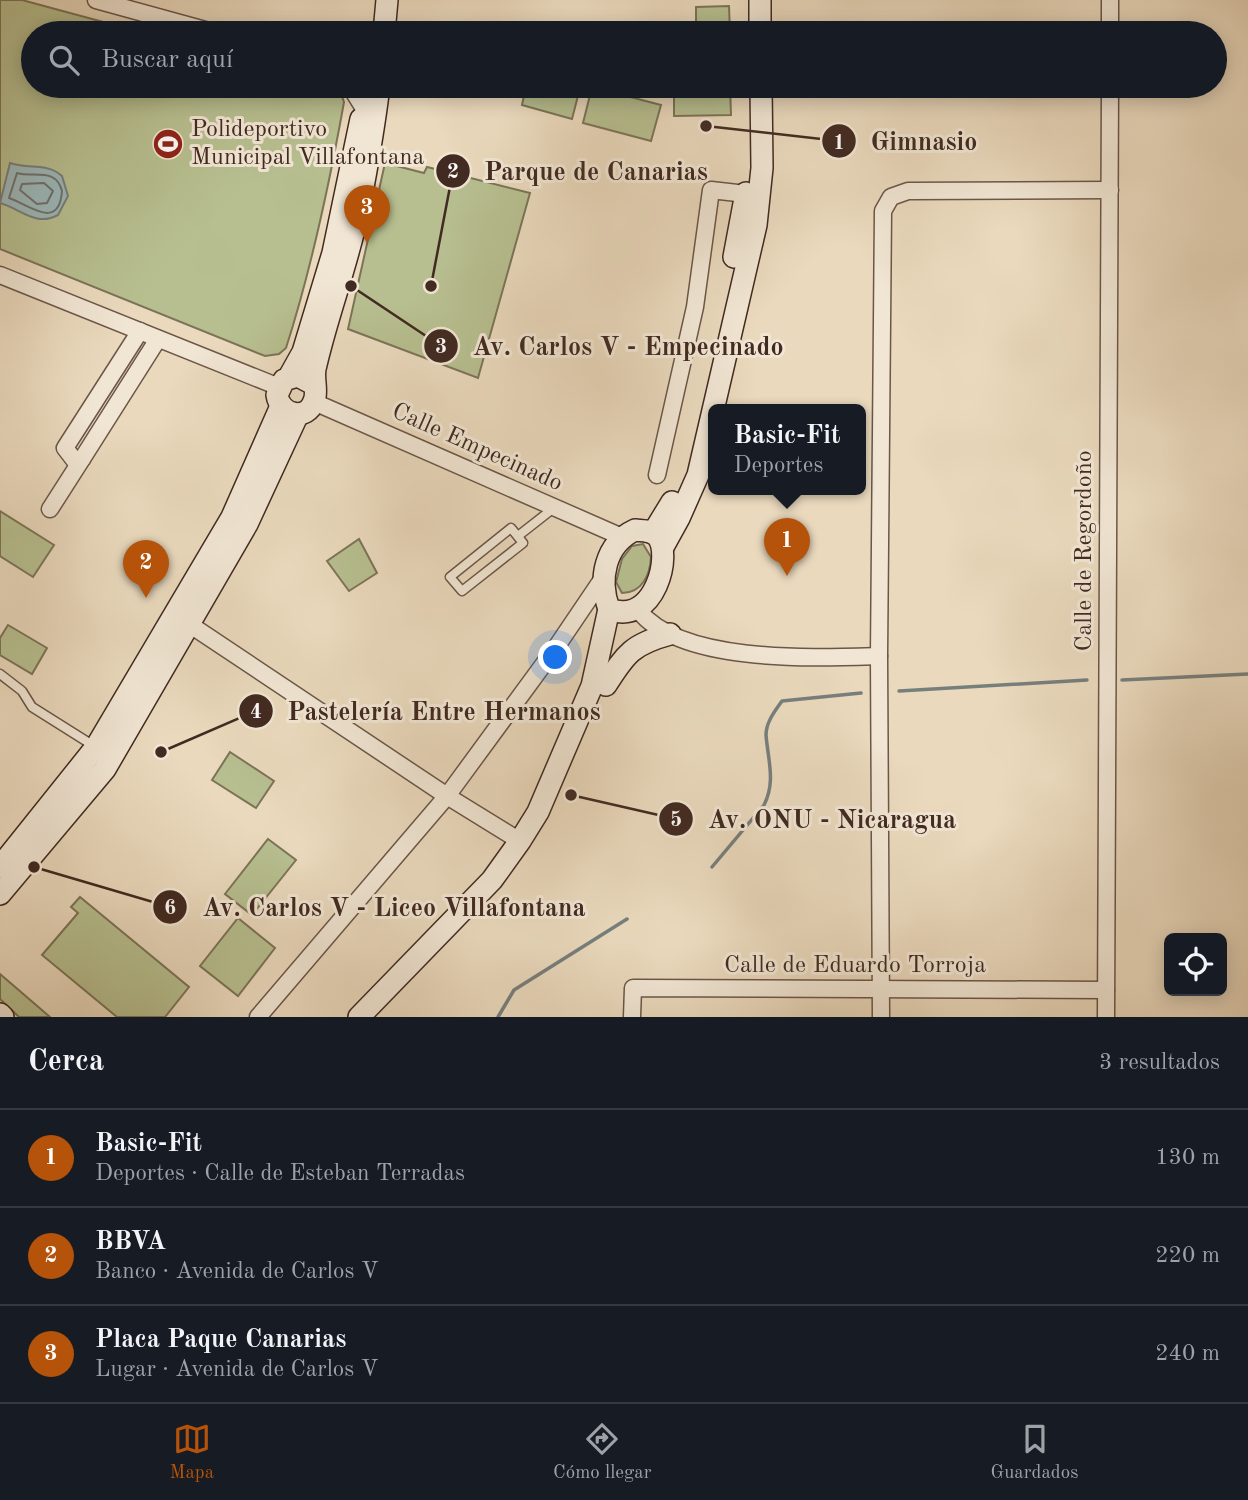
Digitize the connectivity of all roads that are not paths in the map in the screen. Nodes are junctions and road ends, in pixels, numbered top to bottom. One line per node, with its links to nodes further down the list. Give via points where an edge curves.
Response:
1 (96, 0): 7 (street)
2 (374, 0): 8 (street)
3 (387, 0): 9 (street)
4 (747, 0): 10 (street)
5 (760, 0): 11 (street)
6 (1110, 0): 12 (street)
7 (172, 21)
8 (373, 21)
9 (385, 21)
10 (747, 21)
11 (760, 21)
12 (1110, 21)
13 (364, 98): 23 (street, via 333,253 303,352)
14 (377, 98): 23 (street, via 349,257)
15 (748, 98): 19 (street)
16 (761, 98): 24 (street, via 757,225)
17 (1110, 98): 18 (street, Calle de Regordoño)
18 (1110, 190): 37 (street, via 908,191 891,197 883,211); 46 (street, Calle de Regordoño)
19 (746, 194): 27 (street, via 711,190 695,307); 32 (street, via 685,472)
20 (0, 275): 21 (street, Calle Empecinado)
21 (140, 331): 22 (street, Calle Empecinado); 26 (street, via 65,448 75,461)
22 (158, 339): 23 (street, Calle Empecinado); 26 (street)
23 (296, 395): 28 (street, Calle Empecinado); 35 (street)
24 (715, 404)
25 (708, 433): 32 (street, via 698,475 679,518)
26 (82, 459): 29 (street)
27 (657, 475)
28 (555, 507): 30 (lane); 31 (street, Calle Empecinado)
29 (50, 509)
30 (518, 536): 30 (lane, via 511,528 450,577 462,592 523,543)
31 (622, 537): 32 (street, via 635,530); 33 (street, via 609,556)
32 (658, 540): 34 (street, via 658,578 650,598)
33 (603, 578): 34 (street, via 604,595); 41 (street)
34 (623, 611): 36 (street); 39 (street); 42 (street, via 538,812)
35 (183, 620): 40 (street); 41 (street); 44 (street, via 104,769)
36 (670, 634): 37 (street, via 730,653); 39 (street, via 640,643 625,654)
37 (879, 656): 45 (street)
38 (0, 674): 40 (lane, via 22,691 32,707)
39 (606, 684): 49 (street, via 550,819 532,849 503,889)
40 (96, 747): 43 (street)
41 (447, 796): 42 (street); 47 (street)
42 (520, 841): 48 (street, via 492,880)
43 (0, 867)
44 (0, 894)
45 (881, 987): 46 (street, Calle de Eduardo Torroja); 50 (street, Calle de Eduardo Torroja, via 633,988); 51 (street)
46 (1106, 990): 52 (street, Calle de Regordoño)
47 (258, 1017)
48 (359, 1017)
49 (377, 1017)
50 (632, 1017)
51 (881, 1017)
52 (1106, 1017)

